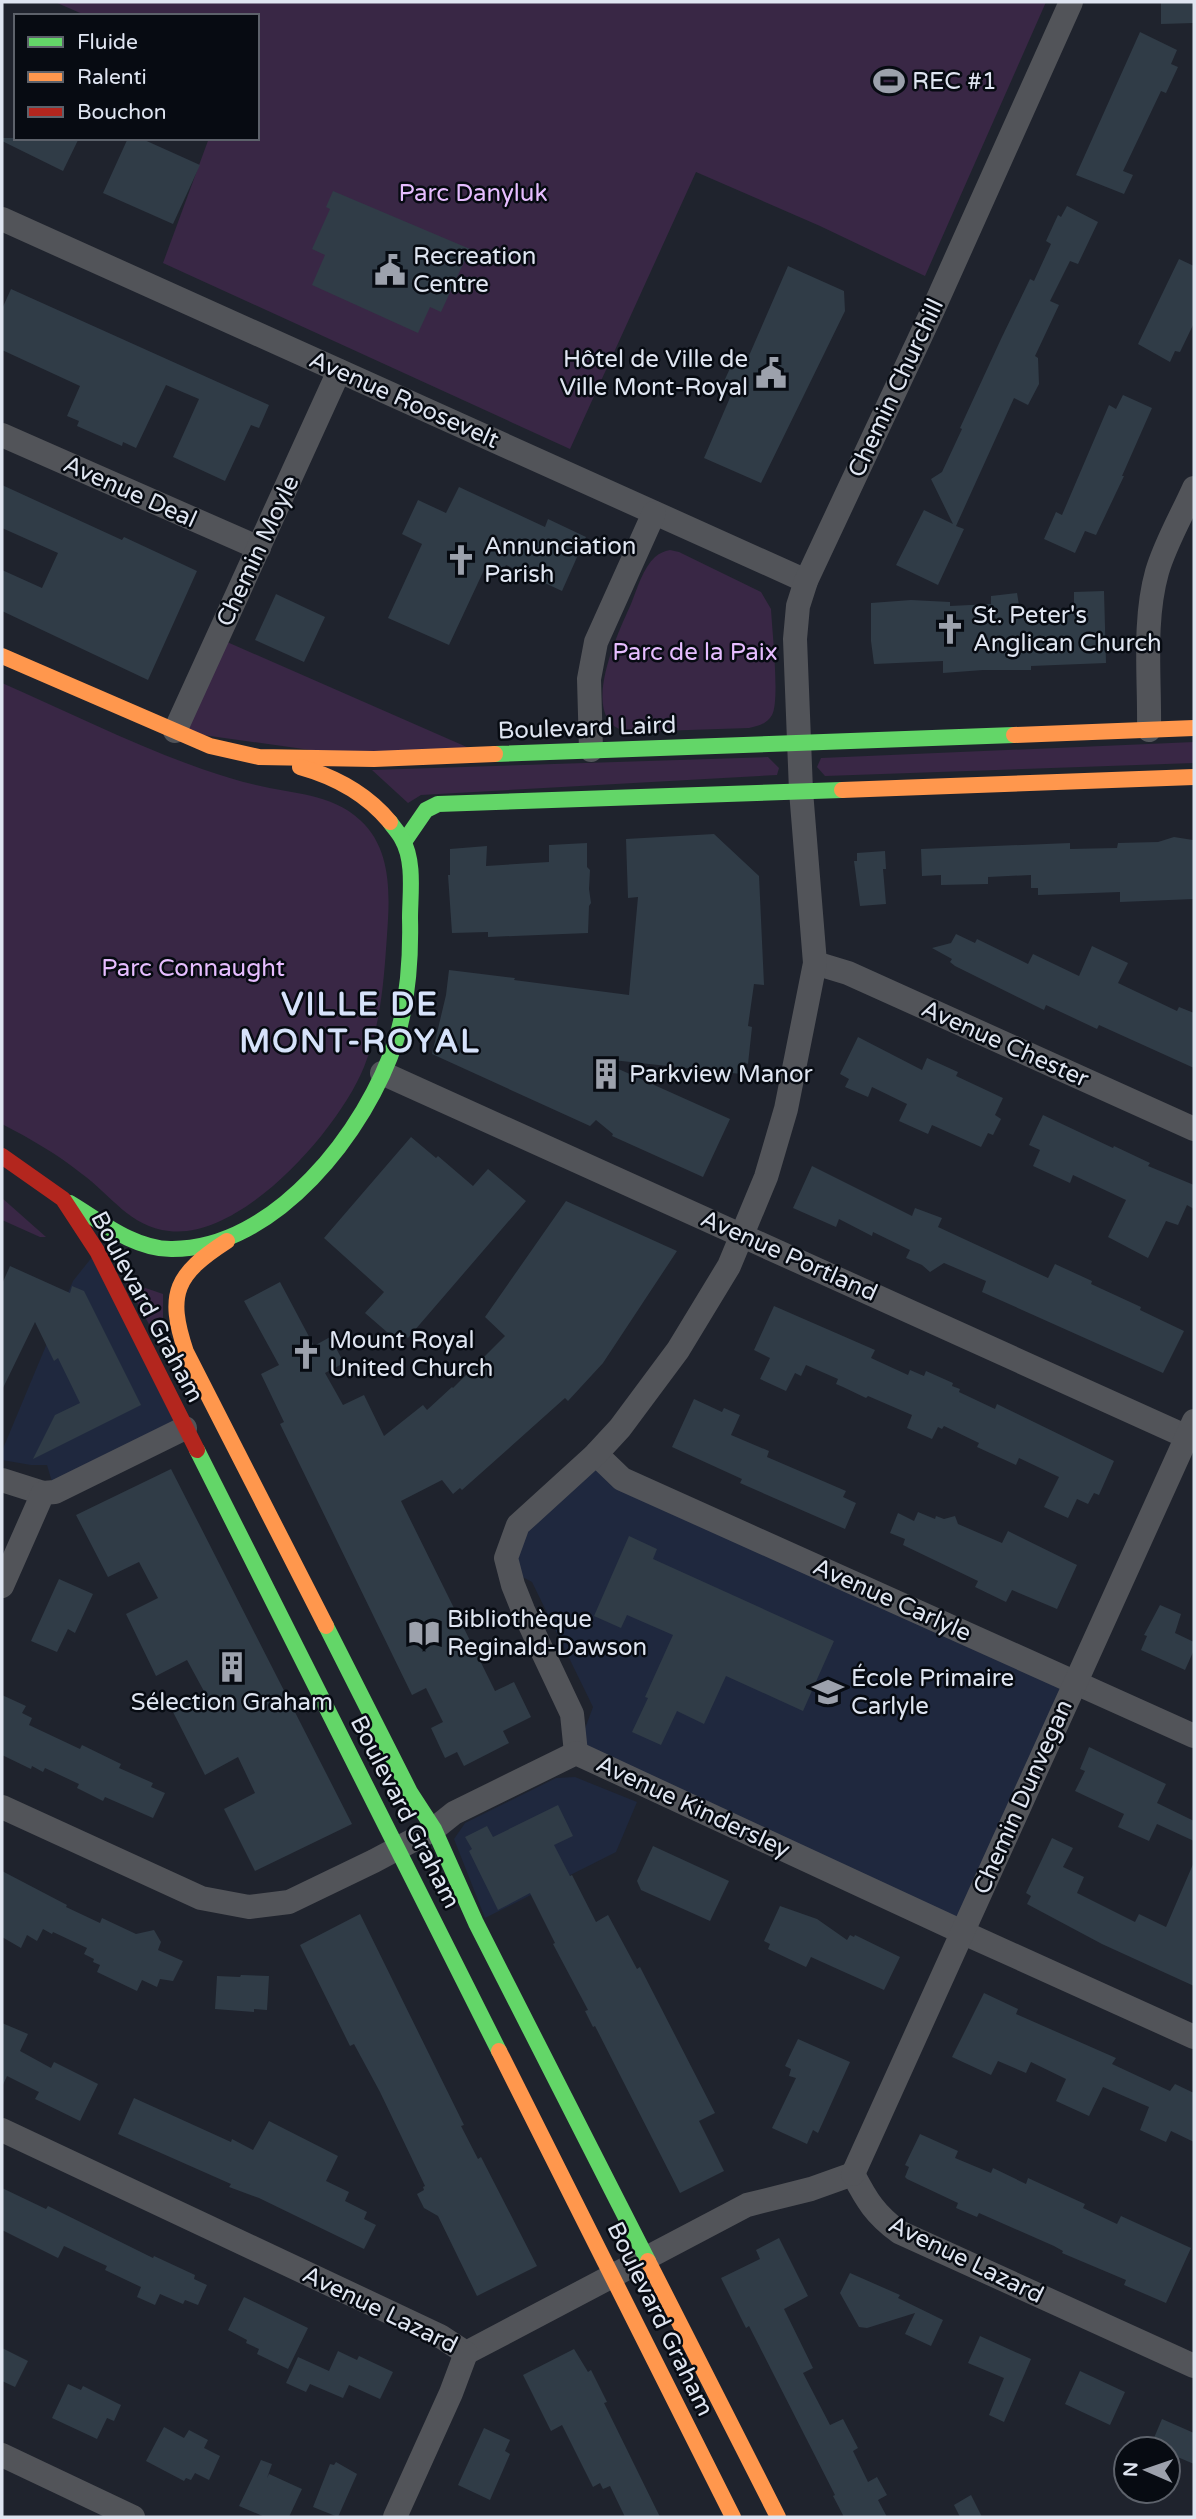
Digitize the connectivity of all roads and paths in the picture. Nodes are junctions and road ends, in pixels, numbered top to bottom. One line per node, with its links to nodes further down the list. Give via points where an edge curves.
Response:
1 (1071, 2): 8 (street, Chemin Churchill)
2 (2, 219): 3 (street, Avenue Roosevelt)
3 (340, 371): 6 (street, Avenue Roosevelt); 7 (street, Chemin Moyle)
4 (2, 435): 7 (street, Avenue Deal)
5 (1194, 488): 11 (street, via 1153,589)
6 (654, 513): 8 (street, Avenue Roosevelt); 14 (street, via 596,642 589,679)
7 (259, 548): 12 (street, Chemin Moyle)
8 (806, 581): 13 (street, Chemin Churchill, via 796,621)
9 (2, 656): 12 (street, Boulevard Laird)
10 (1194, 728): 11 (street, Boulevard Laird)
11 (1149, 730): 13 (street, Boulevard Laird)
12 (175, 731): 15 (street, Boulevard Laird, via 210,746)
13 (800, 742): 14 (street, Boulevard Laird); 17 (street, Chemin Churchill)
14 (591, 750): 15 (street, Boulevard Laird, via 374,759)
15 (259, 757): 18 (street, via 327,774 354,788 381,810)
16 (1194, 777): 17 (street)
17 (802, 791): 18 (street, via 439,804 426,810); 19 (street, Chemin Churchill)
18 (404, 842): 20 (street, via 411,946 404,1008)
19 (815, 963): 21 (street, Avenue Chester); 24 (street, Chemin Churchill, via 786,1109)
20 (382, 1073): 24 (street, Avenue Portland); 25 (street, via 347,1132 294,1197 273,1215)
21 (1194, 1129)
22 (2, 1156): 23 (street, Boulevard Graham)
23 (63, 1199): 25 (street, via 132,1239 152,1245 190,1248); 26 (street, Boulevard Graham, via 97,1251)
24 (743, 1234): 27 (street, Avenue Portland); 28 (street, Chemin Churchill, via 678,1350)
25 (227, 1241): 36 (street, Boulevard Graham, via 190,1268 177,1293 175,1313 186,1352 410,1791)
26 (185, 1428): 30 (street, via 55,1492); 37 (street, Boulevard Graham)
27 (1192, 1432): 32 (street, Chemin Dunvegan)
28 (596, 1454): 32 (street, Avenue Carlyle, via 622,1479); 34 (street, Chemin Churchill, via 518,1525 506,1558 523,1609 572,1714)
29 (2, 1480): 30 (street)
30 (43, 1493): 31 (street)
31 (2, 1586)
32 (1075, 1682): 33 (street, Avenue Carlyle); 38 (street, Chemin Dunvegan)
33 (1194, 1736)
34 (576, 1753): 36 (street, Avenue Kindersley, via 454,1814); 38 (street, Avenue Kindersley)
35 (2, 1807): 37 (street, Avenue Kindersley, via 201,1898 235,1906 289,1902)
36 (434, 1829): 37 (street, Avenue Kindersley); 42 (street, Boulevard Graham, via 476,1923)
37 (398, 1848): 43 (street, Boulevard Graham)
38 (962, 1932): 39 (street, Avenue Kindersley); 41 (street, Chemin Dunvegan)
39 (1194, 2037)
40 (2, 2130): 44 (street, Avenue Lazard, via 440,2336)
41 (853, 2174): 42 (street, Avenue Lazard, via 747,2205); 45 (street, Avenue Lazard, via 880,2219 899,2232)
42 (646, 2258): 43 (street, Avenue Lazard); 50 (street, Boulevard Graham)
43 (613, 2274): 44 (street, Avenue Lazard); 49 (street, Boulevard Graham)
44 (466, 2353): 48 (street)
45 (1194, 2366)
46 (2, 2455): 47 (street)
47 (133, 2517)
48 (395, 2517)
49 (733, 2517)
50 (778, 2517)

